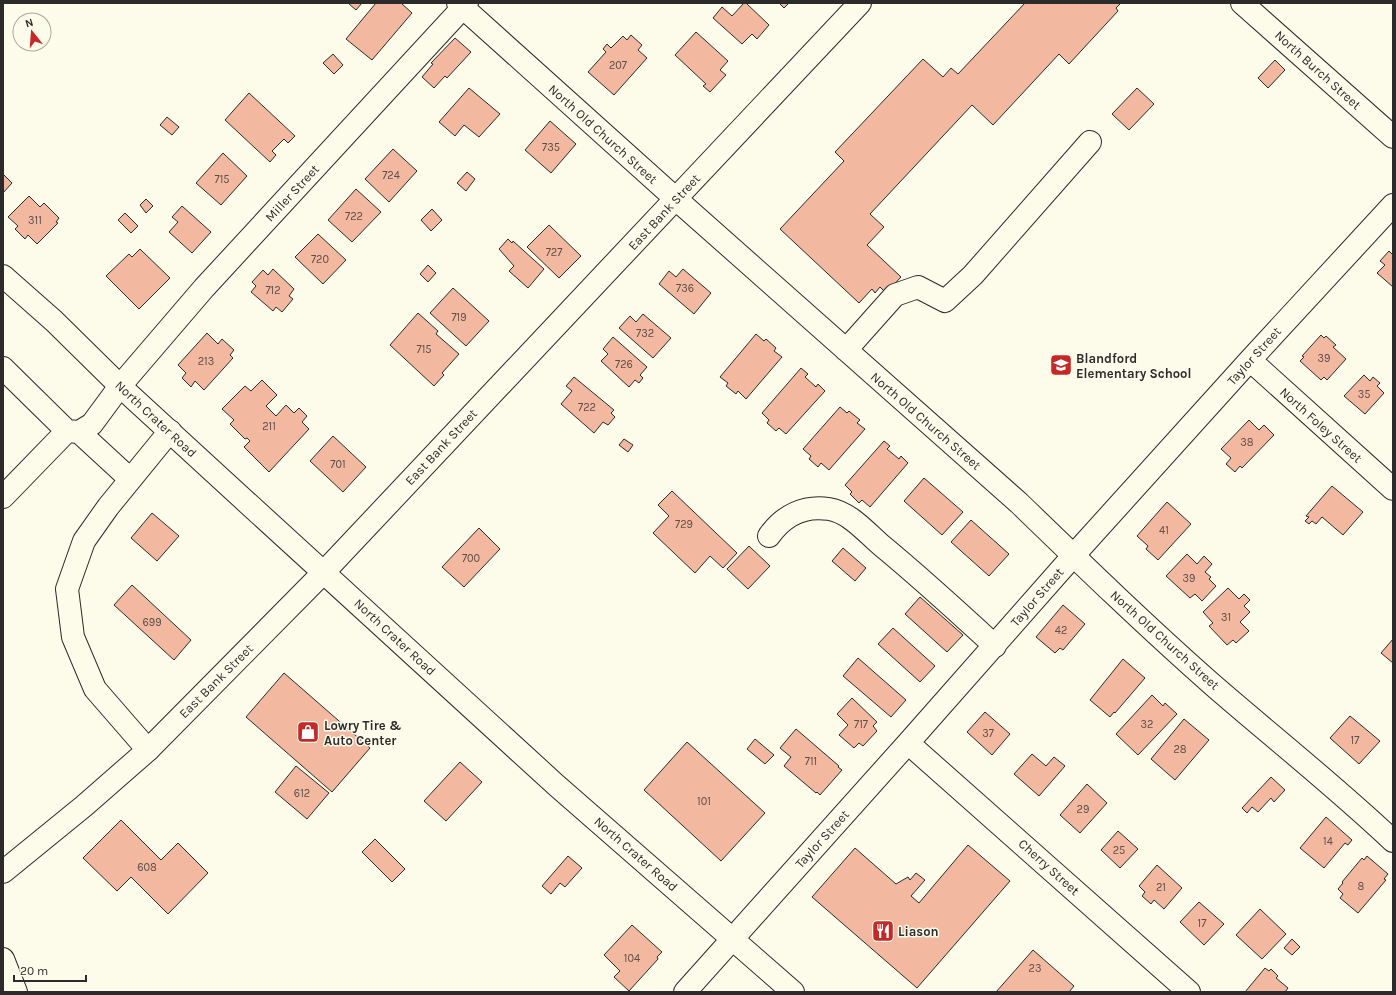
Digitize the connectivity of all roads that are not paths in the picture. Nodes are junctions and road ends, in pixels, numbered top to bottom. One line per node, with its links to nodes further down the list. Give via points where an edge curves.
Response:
1 (860, 3): 6 (main road, East Bank Street)
2 (1242, 3): 4 (main road, North Burch Street)
3 (463, 4): 6 (main road, North Old Church Street); 12 (main road, Miller Street, via 204,288)
4 (1393, 137)
5 (1090, 142): 9 (main road, via 973,275 944,300 918,287 895,295)
6 (676, 199): 9 (main road, North Old Church Street); 20 (main road, East Bank Street)
7 (1393, 206): 10 (main road, Taylor Street)
8 (3, 276): 12 (main road, North Crater Road, via 54,320)
9 (846, 350): 19 (main road, North Old Church Street, via 1019,503)
10 (1250, 360): 16 (main road, North Foley Street); 19 (main road, Taylor Street)
11 (3, 368): 13 (main road)
12 (120, 386): 13 (main road, Miller Street, via 92,424); 14 (main road, North Crater Road)
13 (73, 432): 15 (main road); 17 (main road, Miller Street)
14 (170, 432): 15 (main road); 20 (main road, North Crater Road)
15 (130, 479): 23 (main road, via 84,541 67,589 73,637 95,689)
16 (1393, 489)
17 (3, 497)
18 (769, 536): 21 (main road, via 783,520 795,512 812,508 830,509 846,516)
19 (1073, 556): 21 (main road, Taylor Street); 24 (main road, North Old Church Street, via 1213,685 1363,812)
20 (324, 572): 23 (main road, East Bank Street); 26 (main road, North Crater Road, via 556,785)
21 (995, 646): 22 (main road, Taylor Street)
22 (908, 743): 26 (main road, Taylor Street); 31 (main road, Cherry Street)
23 (148, 750): 25 (main road, East Bank Street)
24 (1393, 841)
25 (3, 872)
26 (732, 938): 29 (main road, Taylor Street); 30 (main road, North Crater Road)
27 (3, 959): 28 (main road)
28 (16, 992)
29 (685, 992)
30 (793, 992)
31 (1189, 992)

